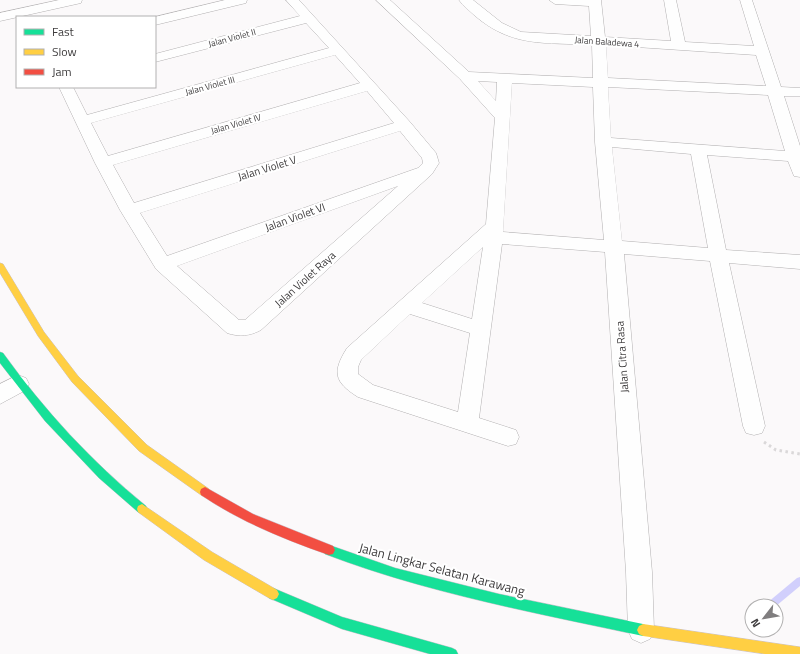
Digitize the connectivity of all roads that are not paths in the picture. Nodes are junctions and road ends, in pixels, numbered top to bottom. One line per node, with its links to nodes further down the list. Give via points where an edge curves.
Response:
1 (76, 0): 10 (street)
2 (241, 0): 13 (street)
3 (292, 0): 12 (street)
4 (382, 0): 19 (street)
5 (465, 0): 14 (street, Jalan Baladewa 4, via 506,33)
6 (555, 0): 9 (street)
7 (670, 0): 15 (street)
8 (746, 0): 17 (street)
9 (595, 1): 14 (street, Jalan Citra Rasa)
10 (29, 9): 11 (street)
11 (0, 17)
12 (308, 18): 16 (street); 18 (street, Jalan Violet II)
13 (156, 20)
14 (598, 41): 15 (street, Jalan Baladewa 4); 21 (street, Jalan Citra Rasa)
15 (679, 46): 17 (street, Jalan Baladewa 4)
16 (338, 50): 22 (street); 27 (street, Jalan Violet III)
17 (762, 50): 24 (street)
18 (156, 58)
19 (466, 76): 20 (street); 26 (street)
20 (505, 80): 21 (street); 26 (street)
21 (600, 84): 24 (street); 29 (street, Jalan Citra Rasa)
22 (370, 85): 28 (street); 31 (street, Jalan Violet IV)
23 (66, 88): 27 (street, Jalan Violet Raya)
24 (774, 90): 25 (street); 32 (street)
25 (800, 92)
26 (503, 118): 35 (street)
27 (82, 121): 31 (street, Jalan Violet Raya)
28 (404, 125): 33 (street, via 430,157 431,163); 34 (street, Jalan Violet V)
29 (603, 142): 30 (street); 36 (street, Jalan Citra Rasa)
30 (698, 149): 32 (street); 37 (street)
31 (103, 163): 34 (street, Jalan Violet Raya)
32 (798, 164)
33 (426, 170): 39 (street, Jalan Violet VI); 39 (street, Jalan Violet Raya, via 248,328 234,328)
34 (129, 210): 39 (street, Jalan Violet Raya)
35 (494, 232): 36 (street); 41 (street); 42 (street)
36 (614, 247): 37 (street); 49 (street, Jalan Citra Rasa)
37 (718, 255): 38 (street); 47 (street)
38 (800, 262)
39 (163, 264)
40 (0, 266): 49 (main road, Jalan Lingkar Selatan Karawang, via 41,334 75,379 144,448 223,505 282,533 395,573 499,600)
41 (407, 306): 42 (street); 46 (street, via 354,354 345,372 353,384 366,391)
42 (480, 330): 46 (street)
43 (0, 356): 44 (main road)
44 (18, 384): 45 (street); 51 (main road, via 78,452 173,532 223,566 278,597 330,619)
45 (0, 395)
46 (467, 424): 48 (street)
47 (754, 426)
48 (508, 437)
49 (642, 630): 50 (main road, Jalan Lingkar Selatan Karawang)
50 (800, 653)
51 (452, 654)

